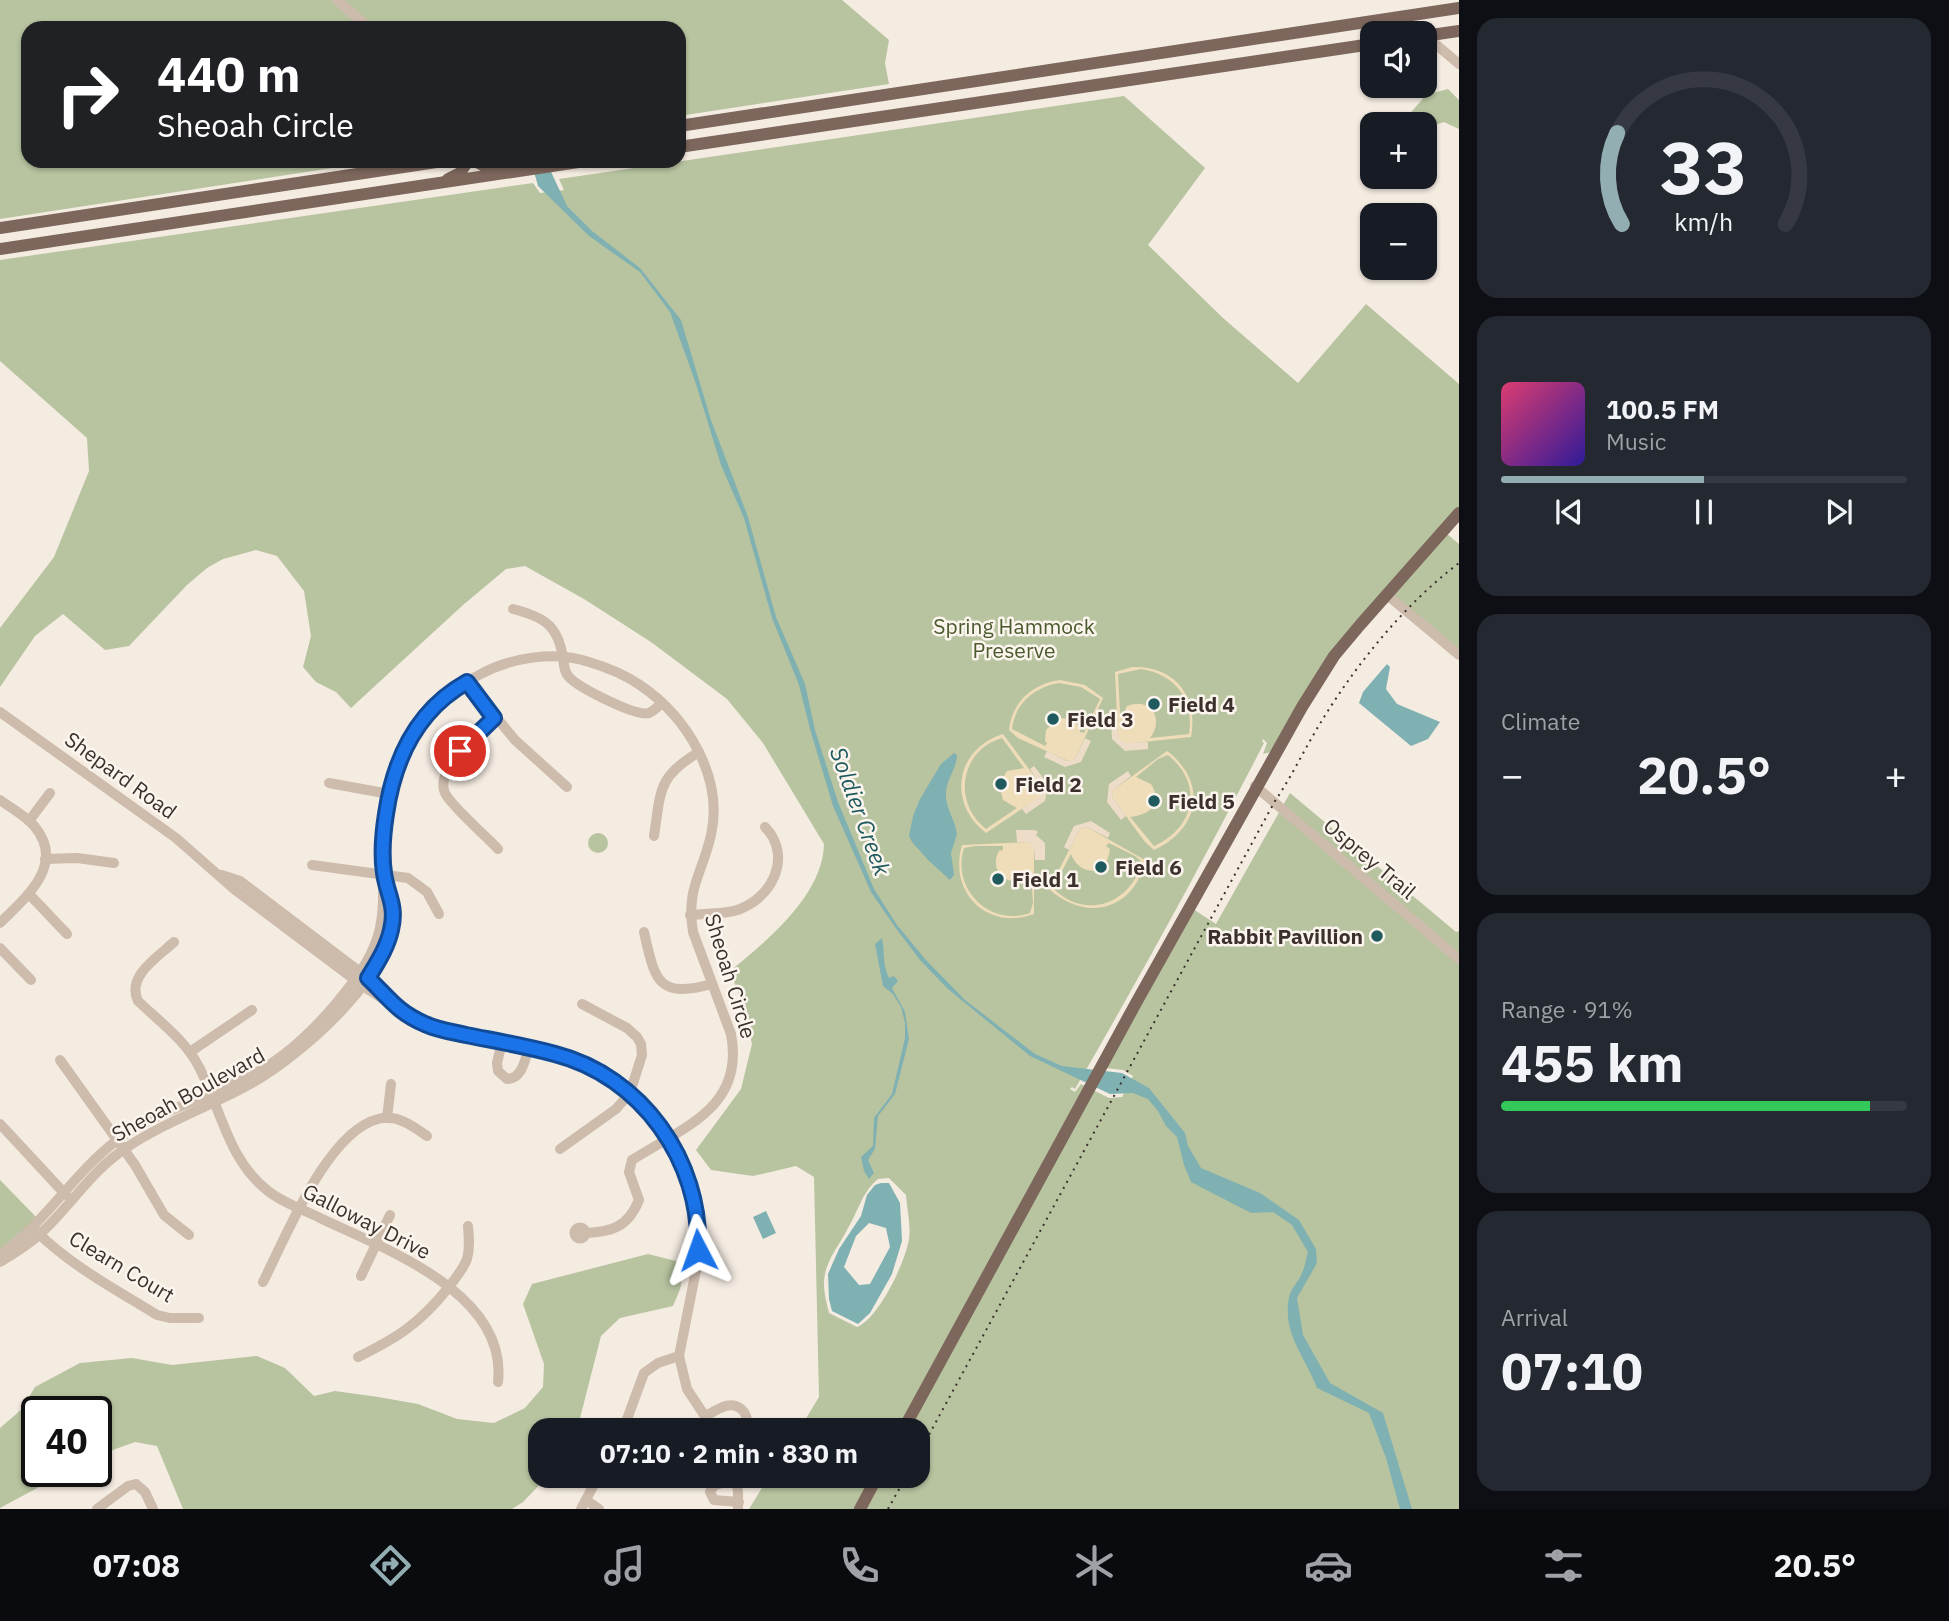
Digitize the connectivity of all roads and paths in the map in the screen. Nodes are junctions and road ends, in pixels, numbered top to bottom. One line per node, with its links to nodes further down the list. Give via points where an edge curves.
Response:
1 (337, 0): 3 (street)
2 (1459, 8): 4 (main road)
3 (361, 21)
4 (1348, 25): 9 (main road); 11 (main road)
5 (1459, 31): 6 (main road)
6 (1437, 34)
7 (1360, 46): 9 (main road)
8 (1437, 46): 10 (street)
9 (1352, 47): 12 (main road)
10 (1459, 64)
11 (686, 125)
12 (686, 146)
13 (397, 168): 19 (main road)
14 (463, 168): 18 (main road)
15 (488, 168): 17 (main road)
16 (536, 168): 17 (main road)
17 (506, 173): 18 (main road)
18 (442, 183): 20 (main road)
19 (0, 228)
20 (0, 248)
21 (1459, 513): 22 (main road)
22 (1386, 594): 24 (street); 33 (main road, via 1334,656)
23 (513, 609): 25 (street, via 537,616 554,630)
24 (1459, 655)
25 (563, 657): 26 (street, Sheoah Circle, via 525,659); 27 (street, Sheoah Circle, via 583,660 637,682); 27 (street, via 568,676 600,696 642,713 652,712)
26 (467, 682): 29 (street); 35 (street, Sheoah Circle, via 440,701 415,729 398,762)
27 (662, 703): 30 (street, Sheoah Circle)
28 (0, 712): 54 (street, Shepard Road)
29 (494, 718): 32 (street); 40 (street, via 460,751 443,785 449,800)
30 (699, 752): 39 (street, via 666,780); 47 (street, Sheoah Circle, via 710,777 714,814 694,883)
31 (330, 783): 35 (street)
32 (567, 786)
33 (1255, 786): 53 (street, Osprey Trail); 91 (main road)
34 (50, 793): 37 (street)
35 (389, 794): 44 (street, Sheoah Circle)
36 (0, 800): 37 (street)
37 (29, 821): 41 (street, via 41,837)
38 (765, 827): 47 (street, via 779,853 768,888 732,912)
39 (654, 836)
40 (498, 849)
41 (45, 859): 42 (street); 45 (street, via 43,873)
42 (114, 863)
43 (312, 865): 44 (street)
44 (384, 873): 46 (street, via 418,884); 54 (street, Sheoah Circle, via 382,927)
45 (29, 894): 48 (street); 50 (street)
46 (439, 915)
47 (690, 915): 56 (street, Sheoah Circle)
48 (0, 923)
49 (644, 932): 56 (street, via 652,968 663,983 688,990)
50 (67, 934)
51 (174, 942): 61 (street, Galloway Drive, via 137,979 134,993)
52 (0, 948): 55 (street)
53 (1459, 960)
54 (361, 979): 59 (street, Shepard Road, via 428,1026); 65 (street, Sheoah Boulevard, via 279,1057)
55 (32, 981)
56 (712, 984): 69 (street, Sheoah Circle, via 732,1034 734,1070 710,1109)
57 (582, 1004): 64 (street, via 627,1028 641,1044)
58 (252, 1010): 61 (street)
59 (502, 1042): 60 (street, Shepard Road); 60 (street, via 498,1071 507,1079 517,1075)
60 (529, 1047): 64 (street, Shepard Road, via 578,1061)
61 (190, 1052): 65 (street, Galloway Drive)
62 (60, 1060): 70 (street)
63 (391, 1084): 66 (street)
64 (630, 1093): 69 (street, Shepard Road); 71 (street, via 603,1121)
65 (213, 1098): 70 (street, Sheoah Boulevard, via 150,1120); 73 (street, Galloway Drive, via 250,1175)
66 (387, 1118): 68 (street); 73 (street, via 356,1131 339,1147)
67 (0, 1124): 72 (street)
68 (427, 1136)
69 (668, 1137): 77 (street, Sheoah Circle, via 632,1160 629,1172 639,1200 635,1210 615,1229); 85 (street, Shepard Road, via 691,1188 698,1237 694,1286)
70 (121, 1144): 72 (street, Sheoah Boulevard, via 88,1166); 78 (street, via 164,1215)
71 (560, 1149)
72 (67, 1197): 76 (street, Sheoah Boulevard)
73 (301, 1209): 79 (street, Galloway Drive); 82 (street)
74 (390, 1215): 79 (street)
75 (468, 1226): 83 (street, via 467,1260)
76 (36, 1232): 80 (street, Sheoah Boulevard); 84 (street, Clearn Court, via 73,1263 157,1315)
77 (585, 1233)
78 (190, 1234)
79 (376, 1244): 81 (street); 83 (street, Galloway Drive)
80 (3, 1256)
81 (361, 1276)
82 (263, 1282)
83 (448, 1287): 86 (street, via 407,1330); 87 (street, Galloway Drive, via 473,1308 493,1337)
84 (199, 1318)
85 (679, 1356): 88 (street, Shepard Road, via 687,1389); 89 (street, via 644,1373)
86 (358, 1357)
87 (498, 1382)
88 (706, 1416): 90 (street, via 734,1405)
89 (627, 1418)
90 (746, 1418)
91 (910, 1418)
92 (592, 1488): 96 (street)
93 (712, 1488): 97 (street, via 714,1500)
94 (737, 1488): 97 (street)
95 (871, 1488): 101 (main road)
96 (583, 1505): 100 (street)
97 (738, 1506)
98 (97, 1509): 99 (street, via 136,1484)
99 (153, 1509)
100 (599, 1509)
101 (860, 1509)

